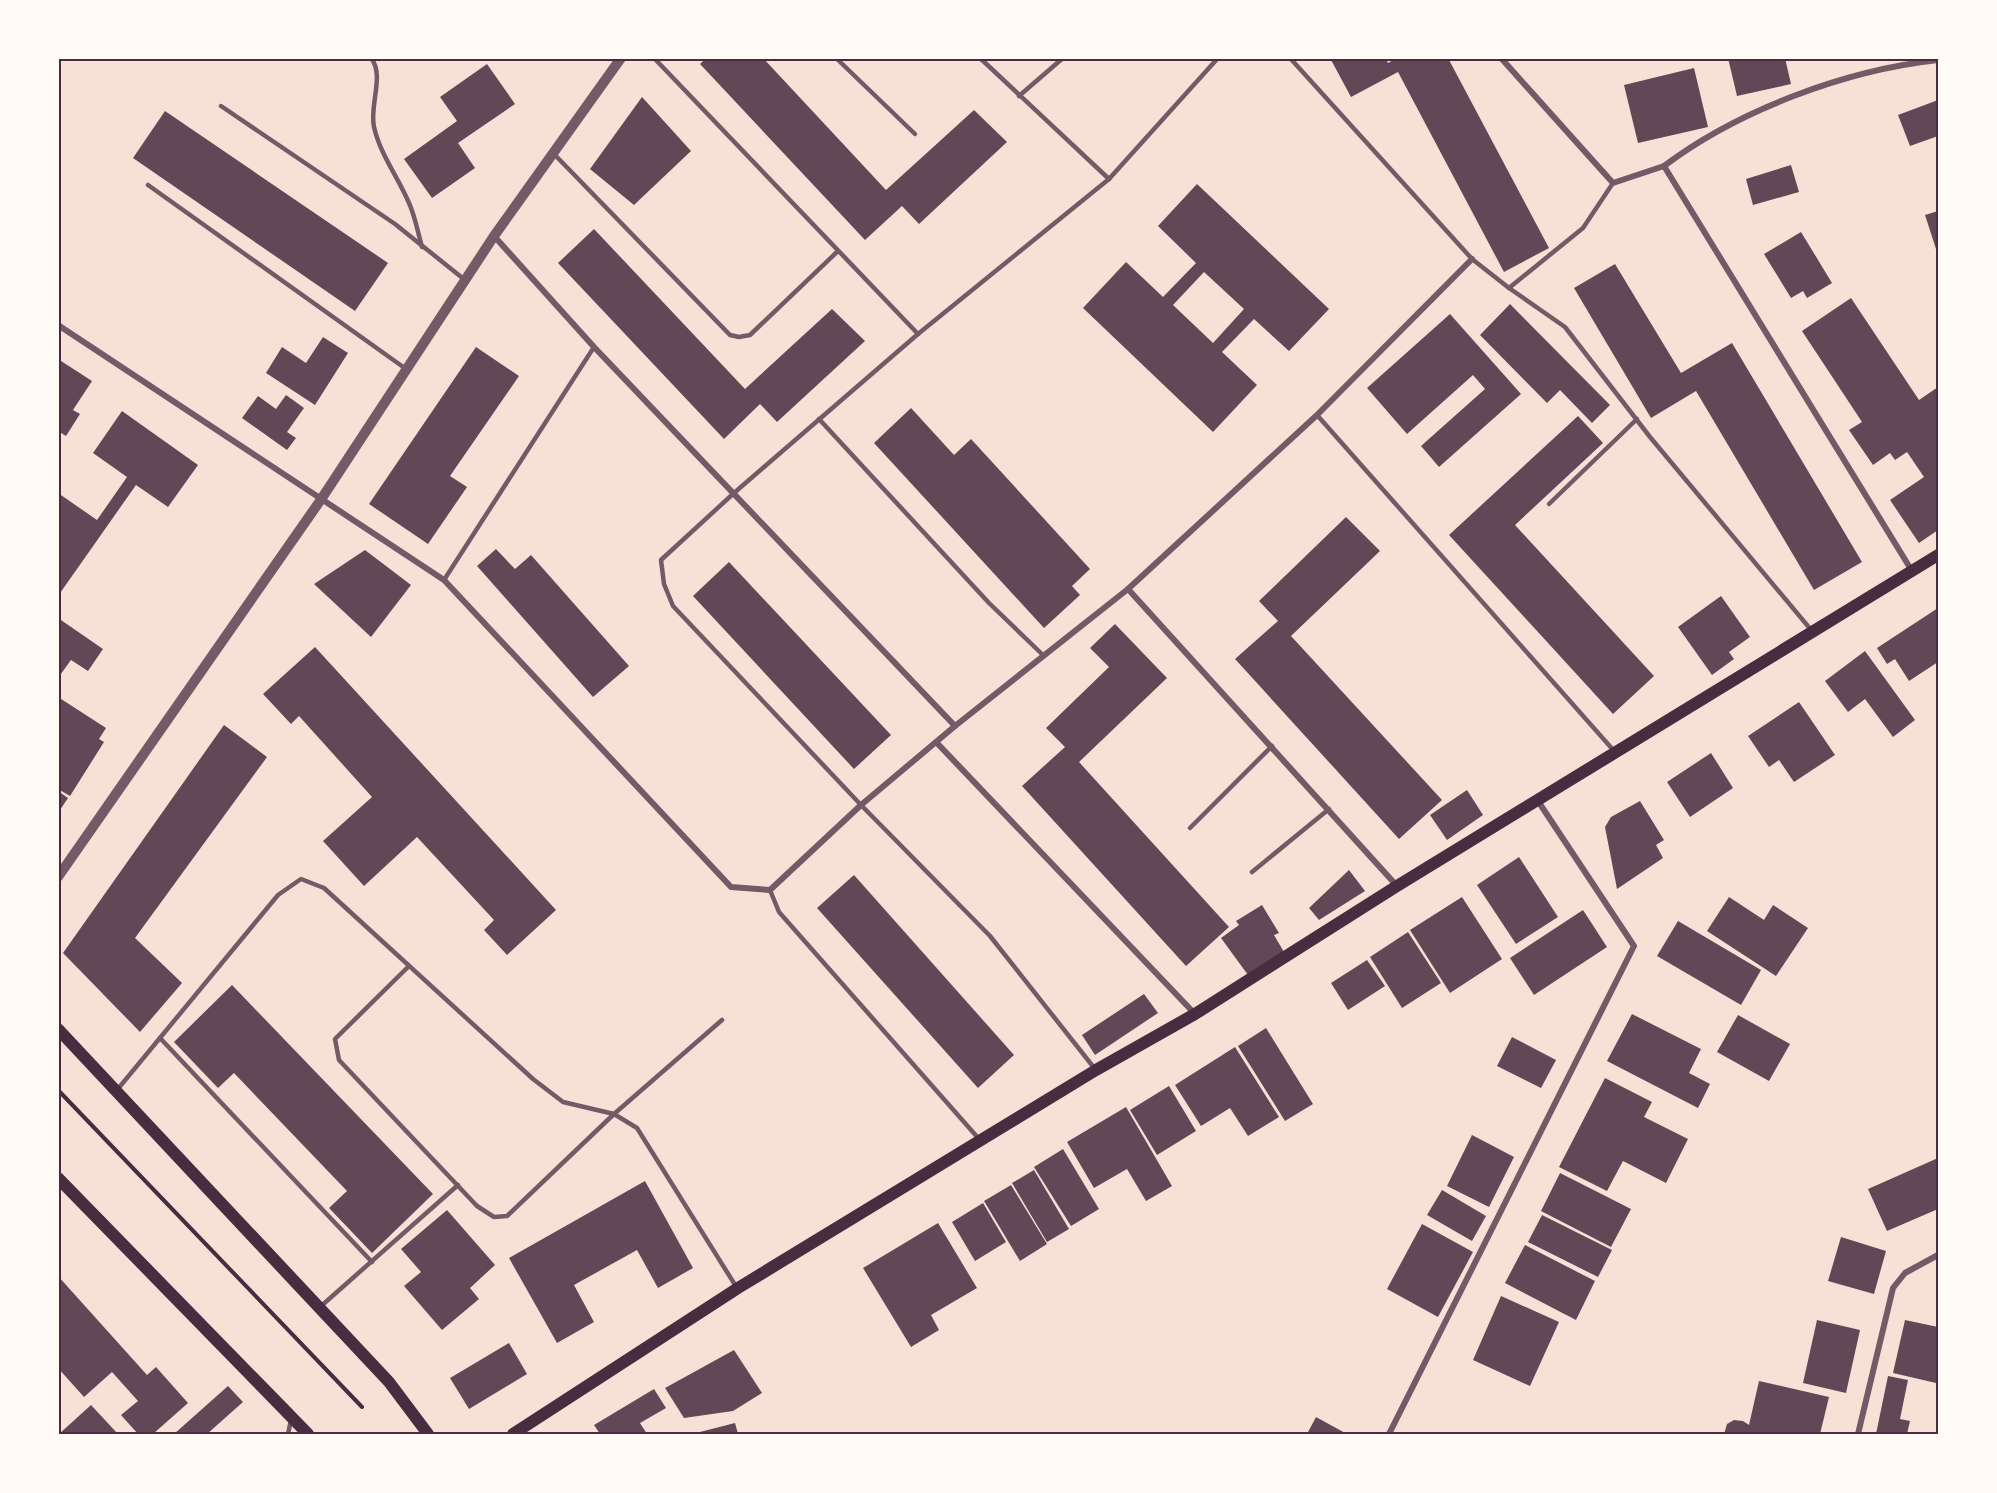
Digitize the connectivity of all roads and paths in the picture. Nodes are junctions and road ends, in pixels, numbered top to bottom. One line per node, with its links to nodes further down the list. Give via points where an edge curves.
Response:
1 (371, 58): 20 (lane, via 376,75 373,126 410,204)
2 (621, 58): 14 (street)
3 (654, 58): 21 (lane)
4 (836, 58): 13 (lane)
5 (980, 58): 11 (lane)
6 (1063, 58): 11 (lane)
7 (1218, 58): 16 (lane)
8 (1290, 58): 22 (lane)
9 (1501, 58): 17 (street)
10 (1938, 60): 15 (street, via 1896,65 1801,93 1693,144)
11 (1019, 96): 16 (lane)
12 (221, 106): 20 (lane)
13 (915, 134)
14 (554, 154): 19 (street); 21 (lane, via 730,335 750,334)
15 (1664, 166): 17 (street); 36 (street)
16 (1109, 179): 26 (lane)
17 (1613, 183): 24 (lane, via 1583,228)
18 (148, 186): 28 (lane)
19 (494, 236): 23 (street); 27 (street)
20 (422, 247): 23 (lane)
21 (838, 251): 26 (lane)
22 (1472, 259): 24 (lane); 29 (street)
23 (465, 280): 28 (street)
24 (1509, 288): 31 (lane, via 1565,327)
25 (58, 325): 33 (street)
26 (918, 334): 30 (lane)
27 (594, 347): 32 (street); 37 (lane)
28 (406, 369): 33 (street)
29 (1317, 415): 38 (street); 44 (lane)
30 (819, 419): 32 (lane); 40 (lane, via 989,603)
31 (1637, 419): 34 (lane); 39 (lane)
32 (734, 493): 41 (street); 46 (lane, via 661,560 664,584 673,606)
33 (322, 498): 37 (street); 50 (street)
34 (1549, 504)
35 (1938, 555): 36 (main road)
36 (1912, 571): 39 (main road)
37 (444, 580): 52 (street, via 731,887)
38 (1128, 589): 40 (street); 43 (street)
39 (1813, 632): 44 (main road)
40 (1044, 656): 41 (street)
41 (955, 726): 42 (street)
42 (937, 743): 46 (street); 54 (street)
43 (1272, 746): 47 (street); 48 (lane)
44 (1615, 752): 45 (main road)
45 (1538, 801): 51 (main road); 75 (street, via 1634,946)
46 (861, 806): 52 (street); 58 (lane, via 990,936)
47 (1329, 808): 49 (lane); 51 (street)
48 (1190, 828)
49 (1252, 872)
50 (58, 877)
51 (1397, 886): 54 (main road)
52 (770, 890): 62 (lane, via 779,912)
53 (409, 966): 57 (lane, via 324,888 301,879 278,895); 61 (lane, via 563,1102); 64 (lane, via 335,1039 339,1060)
54 (1195, 1014): 58 (main road)
55 (722, 1020): 61 (lane)
56 (58, 1029): 60 (main road)
57 (159, 1038): 60 (lane); 66 (lane)
58 (1096, 1070): 62 (main road)
59 (58, 1090): 69 (path)
60 (117, 1090): 68 (main road)
61 (614, 1114): 64 (lane, via 507,1216 494,1217 477,1206); 67 (lane, via 637,1128)
62 (981, 1141): 67 (main road)
63 (58, 1178): 70 (main road)
64 (458, 1185): 66 (lane)
65 (1938, 1255): 76 (street, via 1905,1273 1893,1288)
66 (372, 1262): 68 (lane)
67 (738, 1288): 74 (main road)
68 (320, 1307): 73 (main road, via 390,1382)
69 (362, 1407)
70 (291, 1418): 71 (lane); 72 (main road)
71 (288, 1434)
72 (308, 1434)
73 (428, 1434)
74 (513, 1434)
75 (1389, 1434)
76 (1858, 1434)

